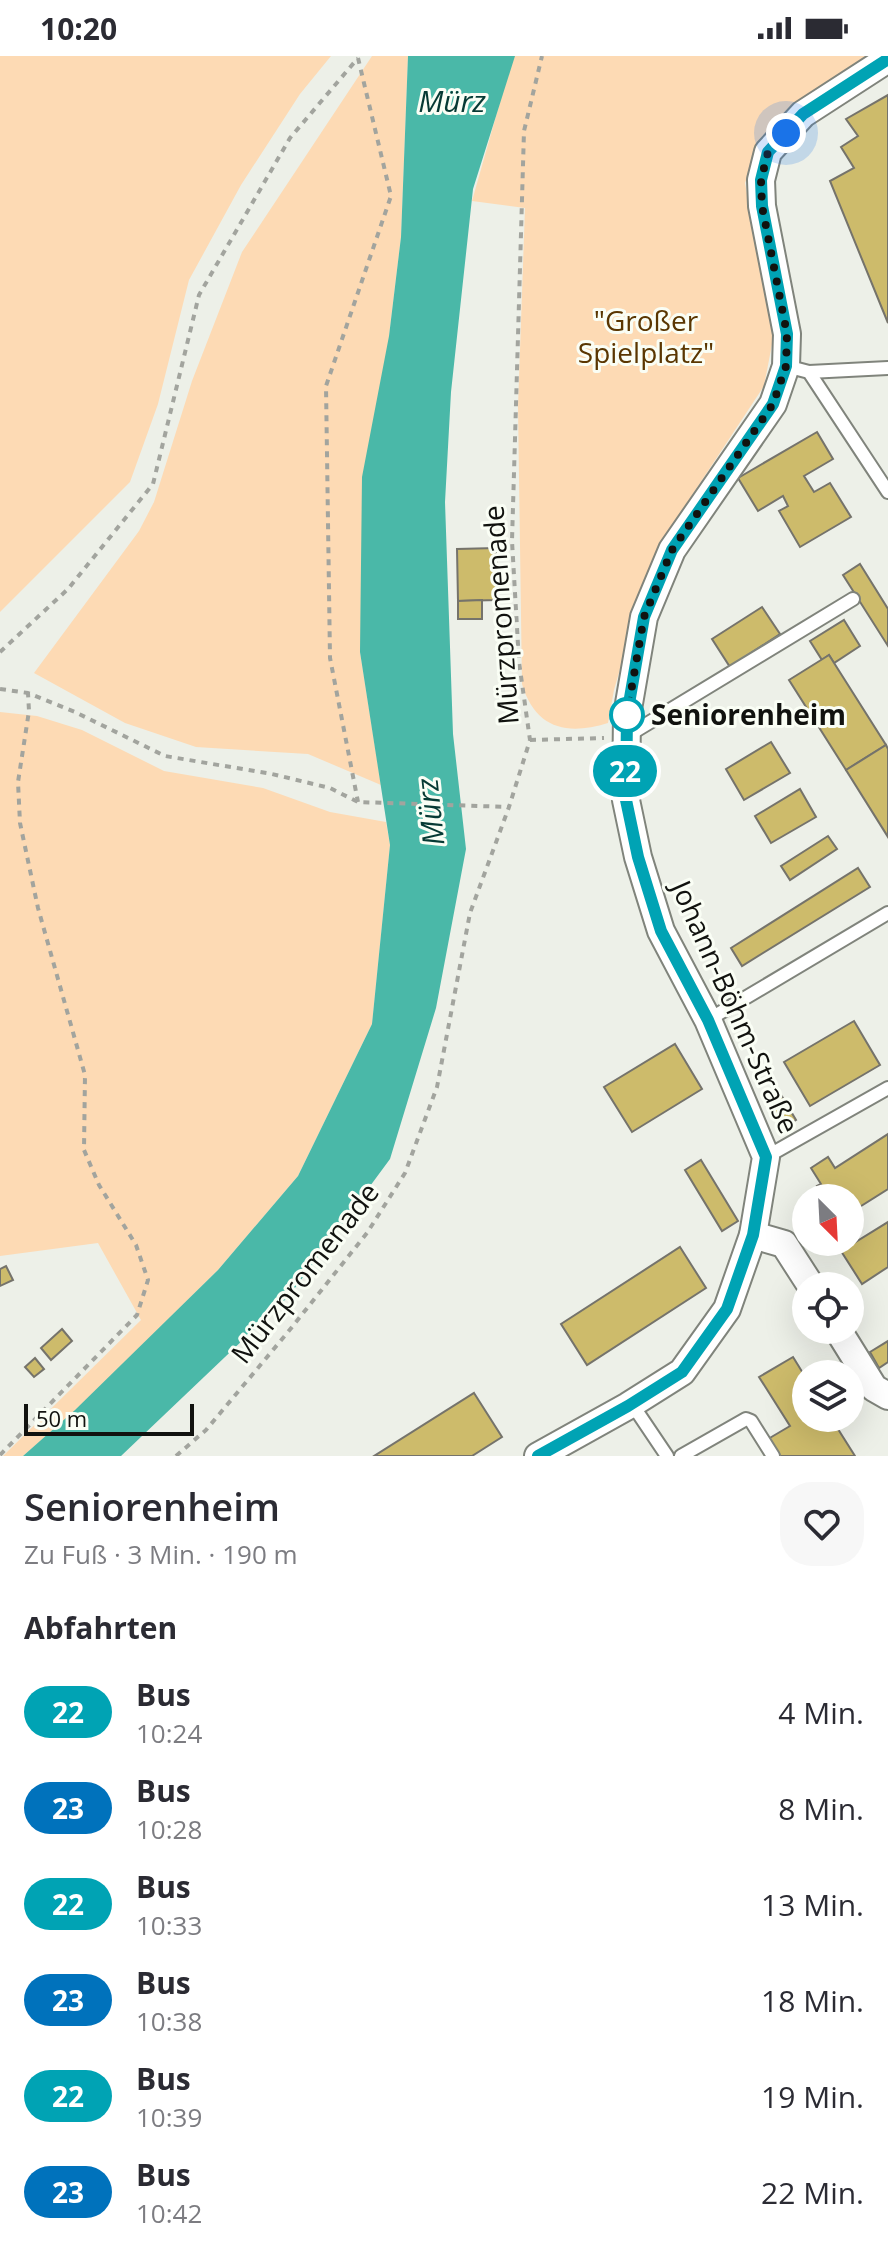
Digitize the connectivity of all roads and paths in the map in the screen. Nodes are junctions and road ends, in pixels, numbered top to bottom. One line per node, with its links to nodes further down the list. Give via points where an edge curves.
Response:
1 (542, 56): 12 (path, Mürzpromenade, via 524,131 512,541)
2 (358, 57): 8 (path, via 290,138 199,295 153,484 68,589); 13 (path, via 391,196 326,386 330,658)
3 (888, 59): 5 (street, Johann-Böhm-Straße, via 803,114 768,152 762,206)
4 (888, 368): 5 (lane)
5 (798, 369): 6 (lane); 11 (street, Johann-Böhm-Straße, via 672,550 644,617)
6 (888, 492)
7 (853, 599): 11 (lane)
8 (0, 652)
9 (0, 689): 10 (path)
10 (28, 693): 13 (path, via 165,756 272,774 330,788); 24 (path, via 18,782 20,823 85,1075 84,1150 136,1245 148,1280 137,1315)
11 (625, 737): 12 (path); 16 (street, Johann-Böhm-Straße, via 626,800 638,857 661,931)
12 (530, 740): 14 (path, Mürzpromenade)
13 (361, 803): 14 (path)
14 (509, 807): 25 (path, Mürzpromenade, via 470,913 437,1087 405,1173 367,1233 298,1319 206,1430)
15 (888, 913): 16 (lane)
16 (708, 1020): 18 (street, Johann-Böhm-Straße)
17 (888, 1088): 18 (lane)
18 (766, 1157): 19 (street, Johann-Böhm-Straße)
19 (753, 1235): 20 (street, via 784,1244); 23 (street, Johann-Böhm-Straße, via 727,1309 682,1372)
20 (802, 1272)
21 (847, 1344): 22 (street, via 874,1388)
22 (888, 1396)
23 (632, 1404): 26 (street, Johann-Böhm-Straße); 27 (lane)
24 (0, 1455)
25 (176, 1456)
26 (538, 1456)
27 (667, 1456)
28 (681, 1456): 29 (lane, via 746,1419)
29 (773, 1456)

